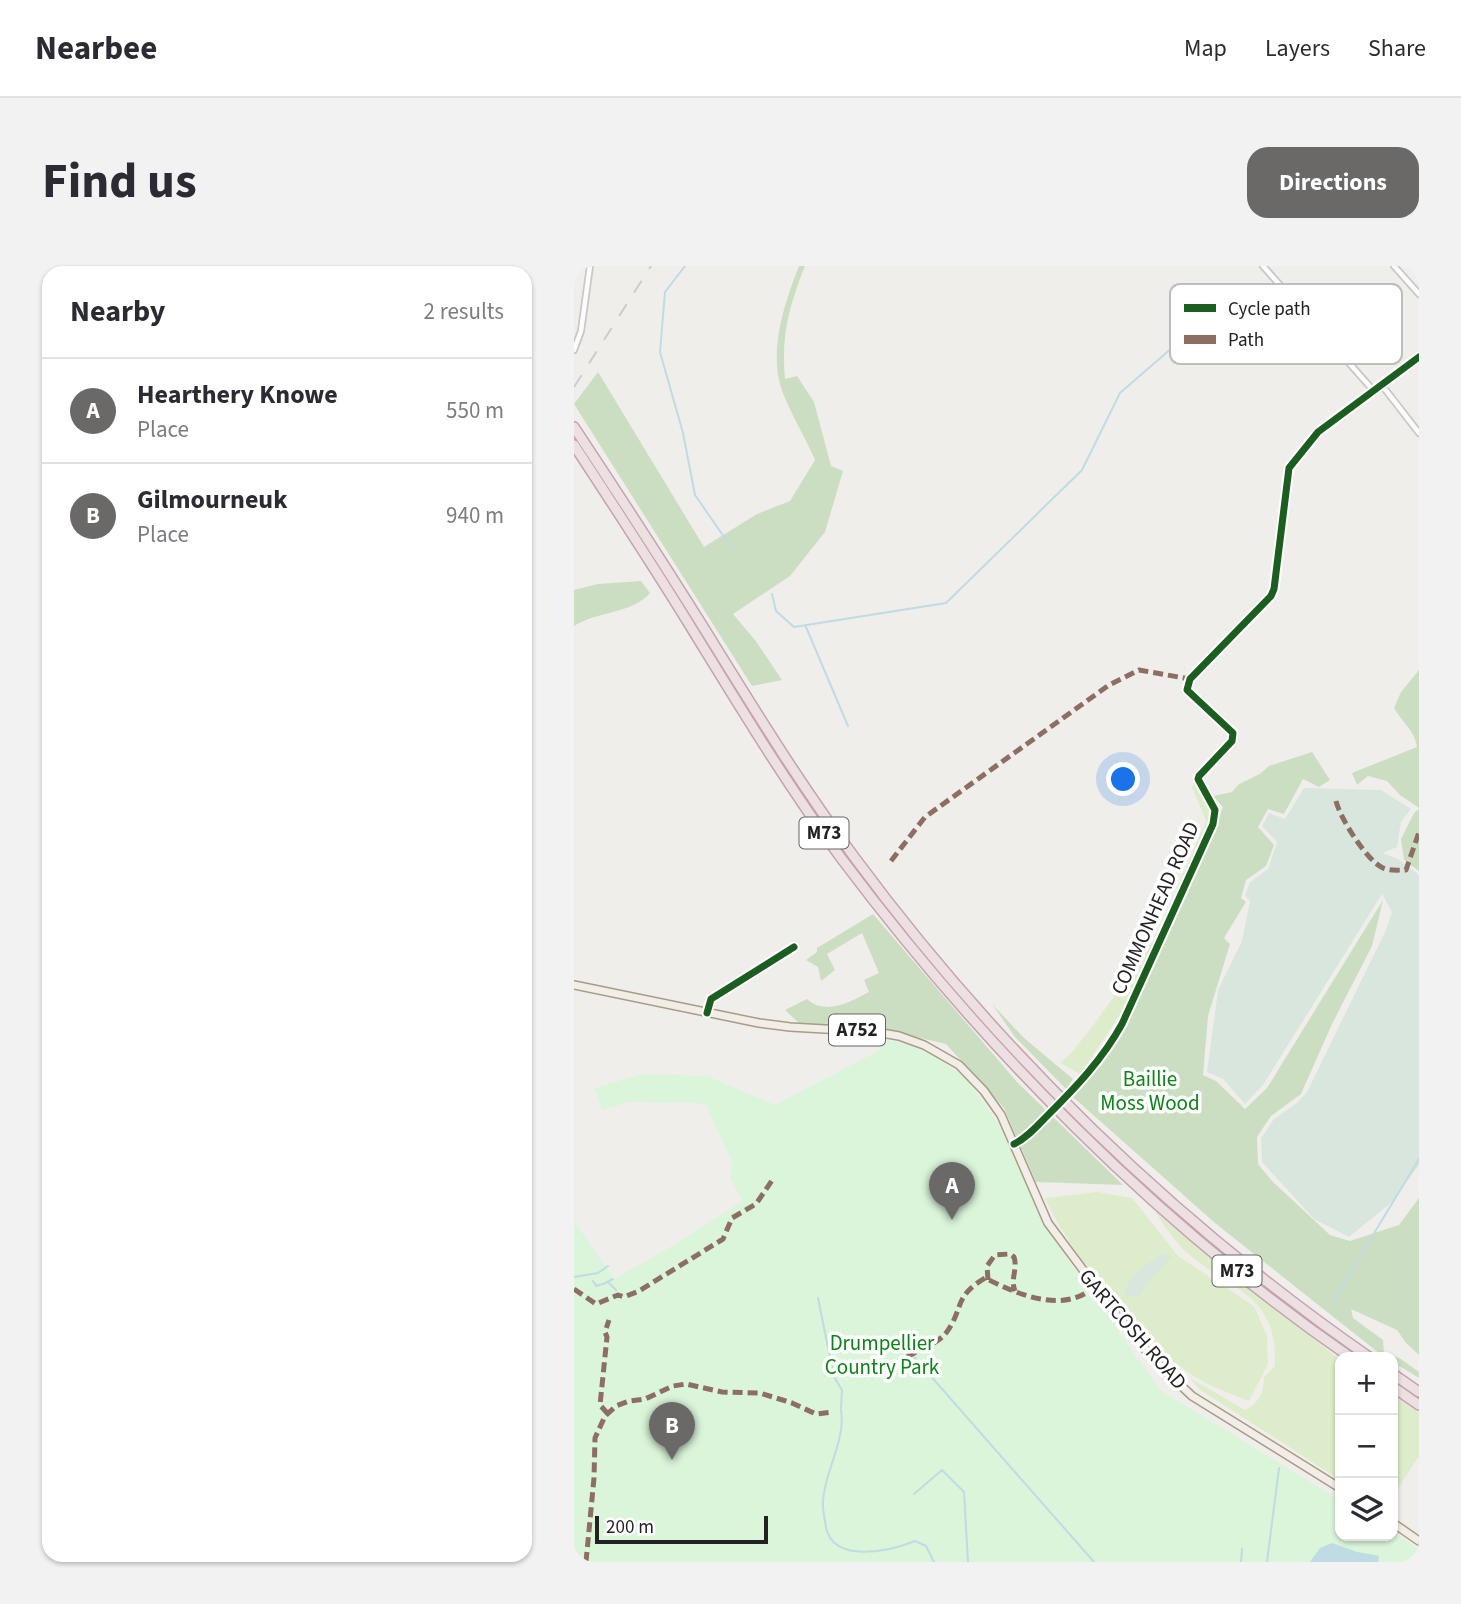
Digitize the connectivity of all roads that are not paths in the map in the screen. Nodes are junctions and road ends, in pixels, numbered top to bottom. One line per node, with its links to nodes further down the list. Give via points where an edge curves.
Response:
1 (590, 266): 6 (street)
2 (1263, 266): 4 (street)
3 (1394, 266): 5 (street)
4 (1279, 284)
5 (1419, 294)
6 (574, 349)
7 (1419, 357): 9 (street, COMMONHEAD ROAD)
8 (1350, 364): 10 (street)
9 (1381, 384): 10 (street, COMMONHEAD ROAD); 12 (street)
10 (1373, 390): 17 (street, COMMONHEAD ROAD, bridge, via 1318,432 1289,468 1271,596 1190,679 1187,691 1233,733 1232,740 1199,776 1215,810 1213,824 1122,1024 1082,1082)
11 (574, 427): 19 (highway, M73, via 801,783 943,969 1045,1082 1138,1172 1263,1278)
12 (1419, 433)
13 (574, 445): 18 (highway, M73, via 782,774 841,857 957,1001 1139,1187 1253,1284)
14 (794, 947): 16 (street, via 711,999)
15 (574, 985): 16 (main road, A752)
16 (707, 1013): 17 (main road, A752, via 790,1027 876,1032 924,1045 959,1065 978,1083)
17 (1014, 1144): 24 (main road, GARTCOSH ROAD / A752, via 1048,1223 1154,1360 1192,1396)
18 (1343, 1352)
19 (1362, 1352)
20 (1398, 1377): 22 (highway)
21 (1398, 1390): 23 (highway)
22 (1419, 1392)
23 (1419, 1405)
24 (1335, 1485)
25 (1398, 1526): 26 (main road)
26 (1419, 1541)

